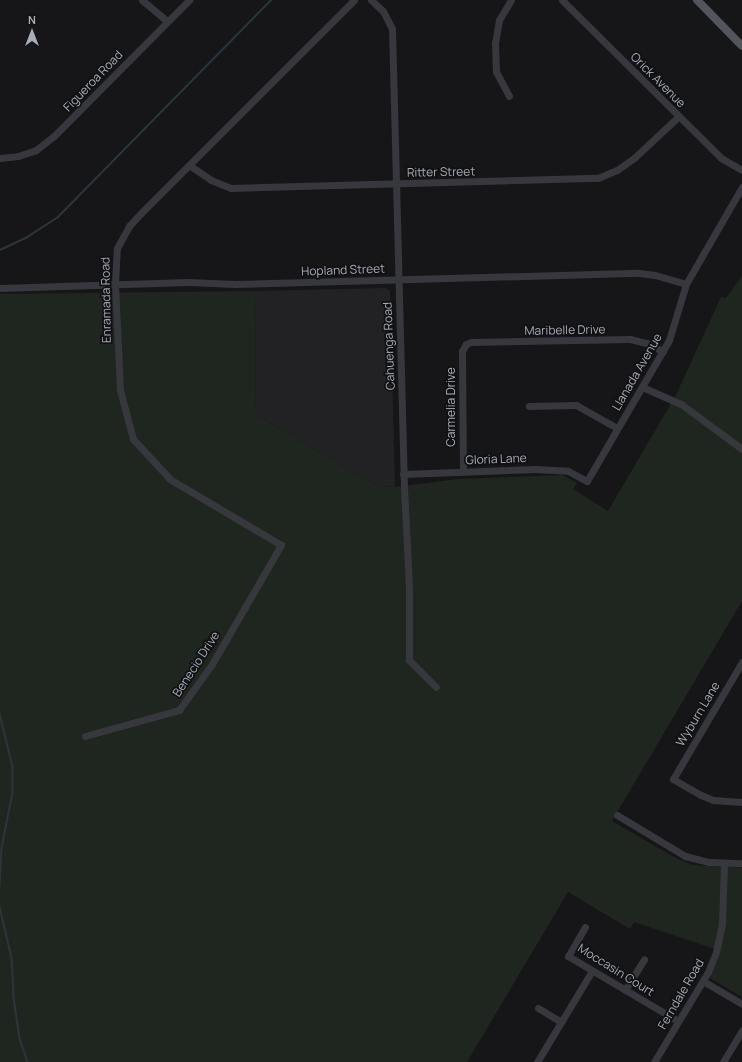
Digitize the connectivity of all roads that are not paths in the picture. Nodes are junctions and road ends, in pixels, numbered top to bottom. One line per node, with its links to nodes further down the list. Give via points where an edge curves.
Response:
1 (142, 0): 8 (street)
2 (190, 0): 8 (street, Figueroa Road)
3 (354, 0): 13 (street, Enramada Road)
4 (371, 0): 15 (street, Cahuenga Road, via 383,11 392,29)
5 (511, 0): 10 (street, via 499,20 495,43 496,72)
6 (562, 0): 11 (street, Orick Avenue)
7 (697, 0): 9 (main road)
8 (167, 21): 12 (street, Figueroa Road, via 54,136 36,150)
9 (742, 46)
10 (509, 96)
11 (678, 117): 14 (street, Orick Avenue, via 721,158); 15 (street, Ritter Street, via 634,158 617,170 598,178)
12 (0, 158)
13 (190, 164): 15 (street, Ritter Street, via 211,180 231,188); 18 (street, Enramada Road, via 133,222 123,236 117,248)
14 (742, 170)
15 (397, 184): 17 (street, Cahuenga Road)
16 (742, 187): 19 (street, Llanada Avenue)
17 (398, 279): 18 (street, Hopland Street, via 235,284); 19 (street, Hopland Street, via 638,273); 28 (street, Cahuenga Road)
18 (115, 284): 20 (street, Hopland Street); 30 (street, Enramada Road, via 120,390 133,439 170,479)
19 (686, 284): 22 (street, Llanada Avenue)
20 (0, 288)
21 (466, 344): 22 (street, Maribelle Drive, via 630,340 650,344); 27 (street, Carmelia Drive, via 462,351)
22 (663, 352): 23 (street, Llanada Avenue)
23 (642, 387): 25 (street, Llanada Avenue); 26 (street, via 681,404)
24 (529, 406): 25 (street, via 576,405)
25 (617, 428): 29 (street, Llanada Avenue)
26 (742, 448)
27 (463, 470): 28 (street, Gloria Lane); 29 (street, Gloria Lane, via 557,470 568,471)
28 (403, 474): 32 (street, Cahuenga Road, via 409,587 409,660)
29 (587, 481)
30 (281, 545): 33 (street, Benecio Drive, via 212,664 179,710)
31 (742, 662): 34 (street, Wyburn Lane, via 672,778 713,800)
32 (436, 687)
33 (85, 736)
34 (742, 802)
35 (617, 815): 36 (street, via 685,856)
36 (724, 863): 37 (street); 41 (street, Ferndale Road, via 721,933 714,958)
37 (742, 863)
38 (585, 927): 40 (street, Moccasin Court, via 568,956)
39 (644, 959): 42 (street)
40 (592, 970): 42 (street, Moccasin Court); 45 (street)
41 (702, 981): 43 (street); 46 (street, Ferndale Road)
42 (625, 990): 46 (street, Moccasin Court)
43 (742, 1004)
44 (538, 1008): 45 (street)
45 (561, 1022): 48 (street)
46 (678, 1022): 49 (street, Ferndale Road)
47 (742, 1030): 50 (street)
48 (537, 1062)
49 (654, 1062)
50 (723, 1062)

